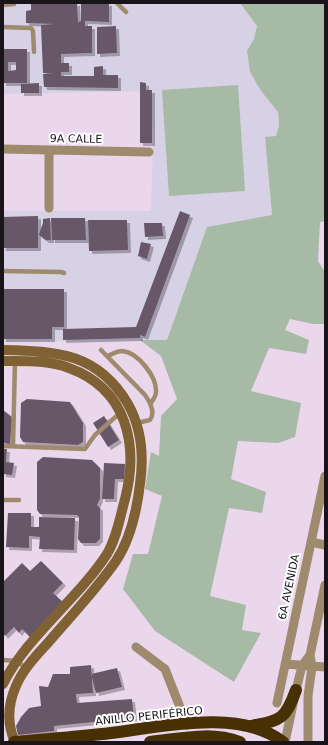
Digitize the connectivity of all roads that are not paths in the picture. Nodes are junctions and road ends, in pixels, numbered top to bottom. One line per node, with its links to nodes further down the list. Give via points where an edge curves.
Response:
1 (117, 3): 4 (lane)
2 (14, 4): 3 (lane)
3 (3, 5)
4 (126, 12)
5 (3, 27): 6 (lane, via 31,28)
6 (34, 52)
7 (3, 149): 8 (street, 9A CALLE)
8 (49, 150): 9 (street, 9A CALLE); 10 (street)
9 (149, 152)
10 (49, 208)
11 (3, 271): 12 (lane)
12 (64, 273)
13 (100, 350): 16 (lane)
14 (55, 352): 15 (street); 17 (street); 20 (street, via 90,364 106,377 121,392)
15 (8, 356): 17 (street); 24 (lane)
16 (108, 356): 18 (lane); 18 (lane, via 124,351 147,369 156,388)
17 (53, 363): 19 (street, via 92,380 107,394)
18 (151, 403): 20 (lane, via 153,417)
19 (120, 413): 22 (street, via 127,425); 24 (lane, via 95,435 85,448)
20 (137, 423): 21 (street)
21 (140, 436): 22 (street); 31 (street, via 142,466 139,495 129,532)
22 (129, 438): 30 (street, via 130,471 127,490 115,536)
23 (3, 446): 24 (lane)
24 (13, 446)
25 (325, 476): 28 (street, 6A AVENIDA)
26 (3, 500): 27 (lane)
27 (19, 500)
28 (311, 542): 29 (street); 36 (street, 6A AVENIDA)
29 (325, 544)
30 (107, 553): 31 (street); 35 (street)
31 (116, 561): 39 (street)
32 (325, 585): 37 (street)
33 (136, 648): 43 (street, via 165,669)
34 (3, 660): 35 (lane)
35 (17, 661): 39 (lane); 40 (street)
36 (285, 664): 37 (street); 42 (street, 6A AVENIDA, via 277,702)
37 (307, 667): 38 (street); 41 (street); 50 (street)
38 (325, 667)
39 (27, 669): 46 (street, via 15,687 11,702 9,725)
40 (3, 684)
41 (296, 690): 42 (highway); 49 (street)
42 (291, 702): 44 (highway, via 279,718)
43 (187, 725): 44 (highway, ANILLO PERIFÉRICO, via 214,722); 46 (highway, ANILLO PERIFÉRICO)
44 (248, 726): 49 (highway, ANILLO PERIFÉRICO, via 271,734)
45 (220, 739): 47 (highway, via 202,736); 48 (highway)
46 (14, 742)
47 (150, 742)
48 (240, 742)
49 (284, 742)
50 (308, 742)

